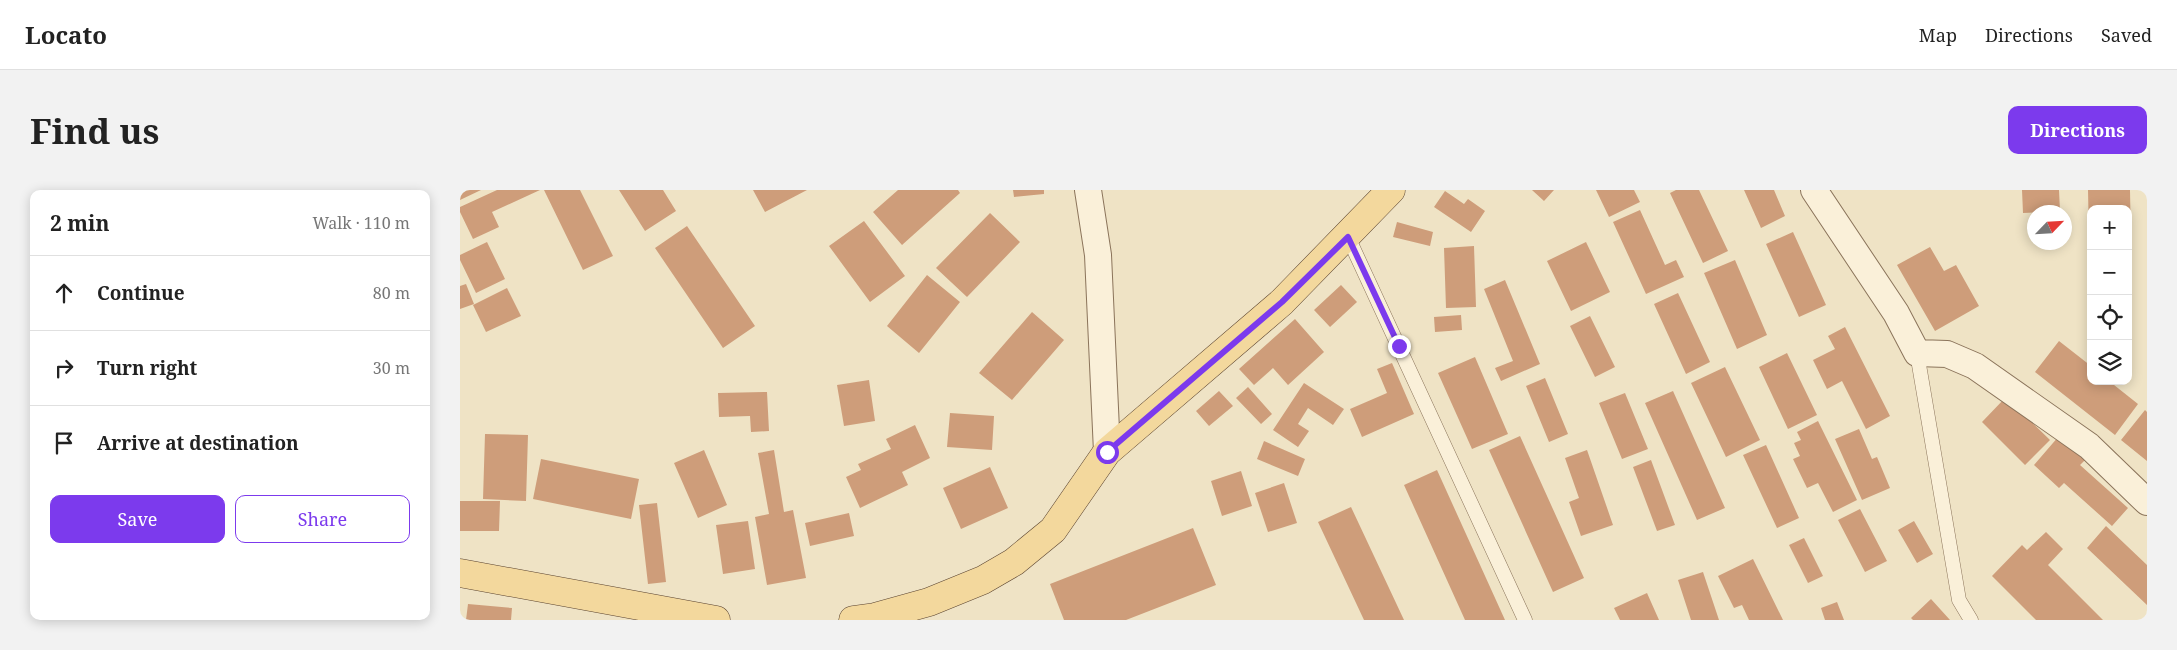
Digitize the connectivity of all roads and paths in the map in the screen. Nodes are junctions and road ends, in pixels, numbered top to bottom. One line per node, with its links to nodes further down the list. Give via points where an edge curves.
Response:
1 (1088, 190): 6 (street, via 1098,255)
2 (1392, 190): 4 (main road)
3 (1814, 190): 5 (street, via 1896,313)
4 (1348, 237): 6 (main road, via 1282,302); 11 (lane)
5 (1917, 353): 7 (street, via 1947,354 1975,366 2090,446); 12 (lane, via 1958,600)
6 (1107, 452): 10 (main road, via 1053,530 1014,562 983,580 929,602)
7 (2147, 502)
8 (460, 573): 9 (main road)
9 (716, 620)
10 (854, 620)
11 (1525, 620)
12 (1971, 620)

